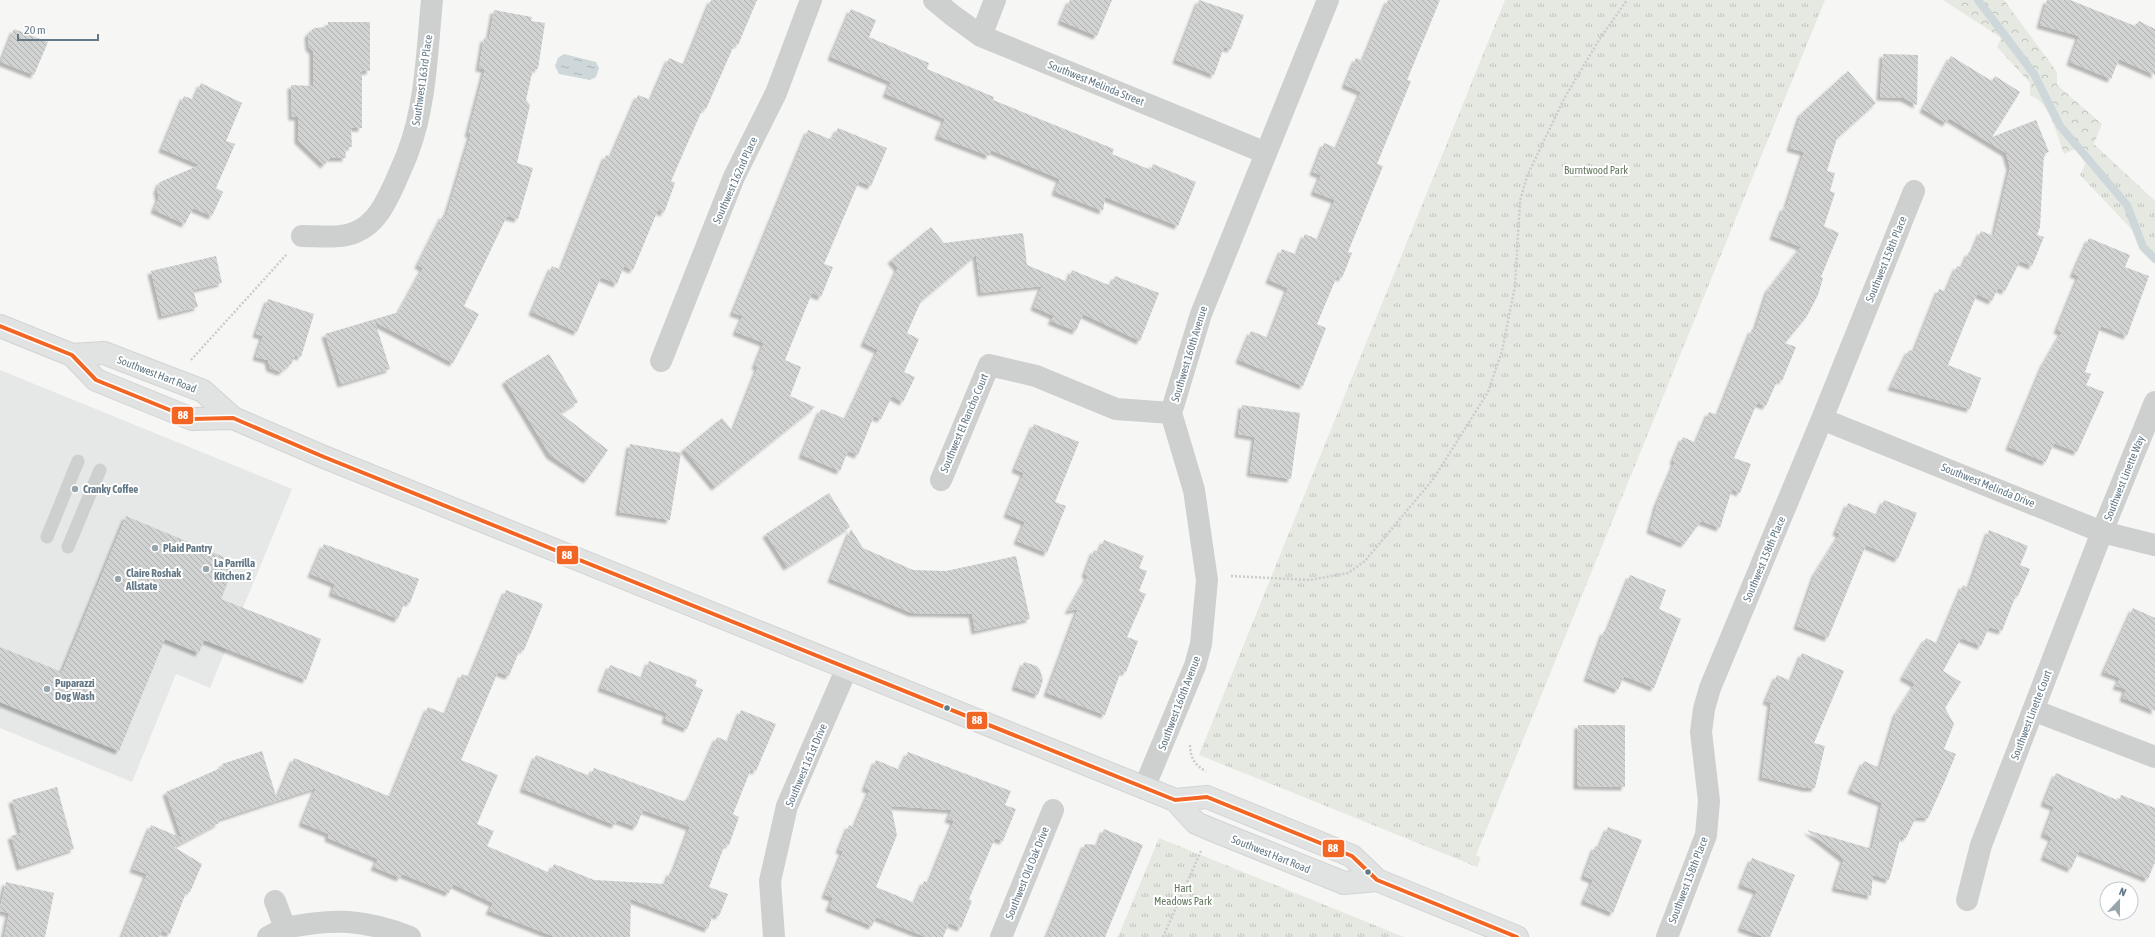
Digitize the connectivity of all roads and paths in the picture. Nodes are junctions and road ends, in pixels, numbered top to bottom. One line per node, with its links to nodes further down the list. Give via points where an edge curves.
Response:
1 (432, 0): 10 (street, Southwest 163rd Place, via 422,96 416,126 408,152 379,214 356,232)
2 (811, 0): 13 (street, Southwest 162nd Place, via 776,93 734,177)
3 (934, 0): 7 (street, Southwest Melinda Street)
4 (995, 0): 7 (street)
5 (1328, 0): 8 (street, Southwest 160th Avenue)
6 (1627, 0): 26 (path, via 1598,40 1564,97 1527,176 1520,201 1514,286 1502,351 1488,392 1434,478 1365,561 1348,573 1310,580 1228,576)
7 (981, 36): 8 (street, Southwest Melinda Street)
8 (1266, 153): 16 (street, Southwest 160th Avenue, via 1201,314)
9 (1914, 191): 18 (street, Southwest 158th Place)
10 (302, 236): 14 (path, via 268,277 192,358)
11 (0, 326): 12 (main road, Southwest Hart Road)
12 (72, 355): 14 (main road, Southwest Hart Road, via 104,353); 17 (main road, Southwest Hart Road, via 96,380 192,419)
13 (661, 362)
14 (184, 384): 17 (main road, Southwest Hart Road, via 203,391)
15 (2155, 402): 22 (street, Southwest Linette Way)
16 (1171, 413): 21 (street, Southwest El Rancho Court, via 1116,409 1036,376 988,365); 26 (street, Southwest 160th Avenue, via 1194,490)
17 (233, 418): 27 (main road, Southwest Hart Road)
18 (1822, 419): 22 (street, Southwest Melinda Drive); 43 (street, Southwest 158th Place, via 1706,702 1701,732 1709,801 1706,835)
19 (78, 461): 23 (lane)
20 (100, 470): 25 (lane)
21 (941, 480)
22 (2102, 532): 24 (street, Southwest Melinda Drive); 28 (street, Southwest Linette Court)
23 (47, 537)
24 (2155, 545)
25 (68, 546)
26 (1207, 580): 30 (street, Southwest 160th Avenue, via 1201,644 1195,666)
27 (847, 668): 30 (main road, Southwest Hart Road); 39 (street, Southwest 161st Drive, via 788,806 770,881)
28 (2033, 710): 29 (street); 35 (street, Southwest Linette Court, via 1981,845)
29 (2155, 757)
30 (1144, 788): 31 (main road, Southwest Hart Road)
31 (1175, 800): 34 (main road, Southwest Hart Road, via 1207,797 1352,856); 34 (main road, Southwest Hart Road, via 1196,823 1344,883)
32 (1053, 810): 40 (street, Southwest Old Oak Drive)
33 (1202, 847): 41 (path)
34 (1377, 880): 42 (main road, Southwest Hart Road)
35 (1967, 900)
36 (275, 901): 37 (street)
37 (276, 933): 38 (street, via 315,922 338,920 387,928)
38 (410, 937)
39 (774, 937)
40 (1001, 937)
41 (1163, 937)
42 (1517, 937)
43 (1666, 937)

